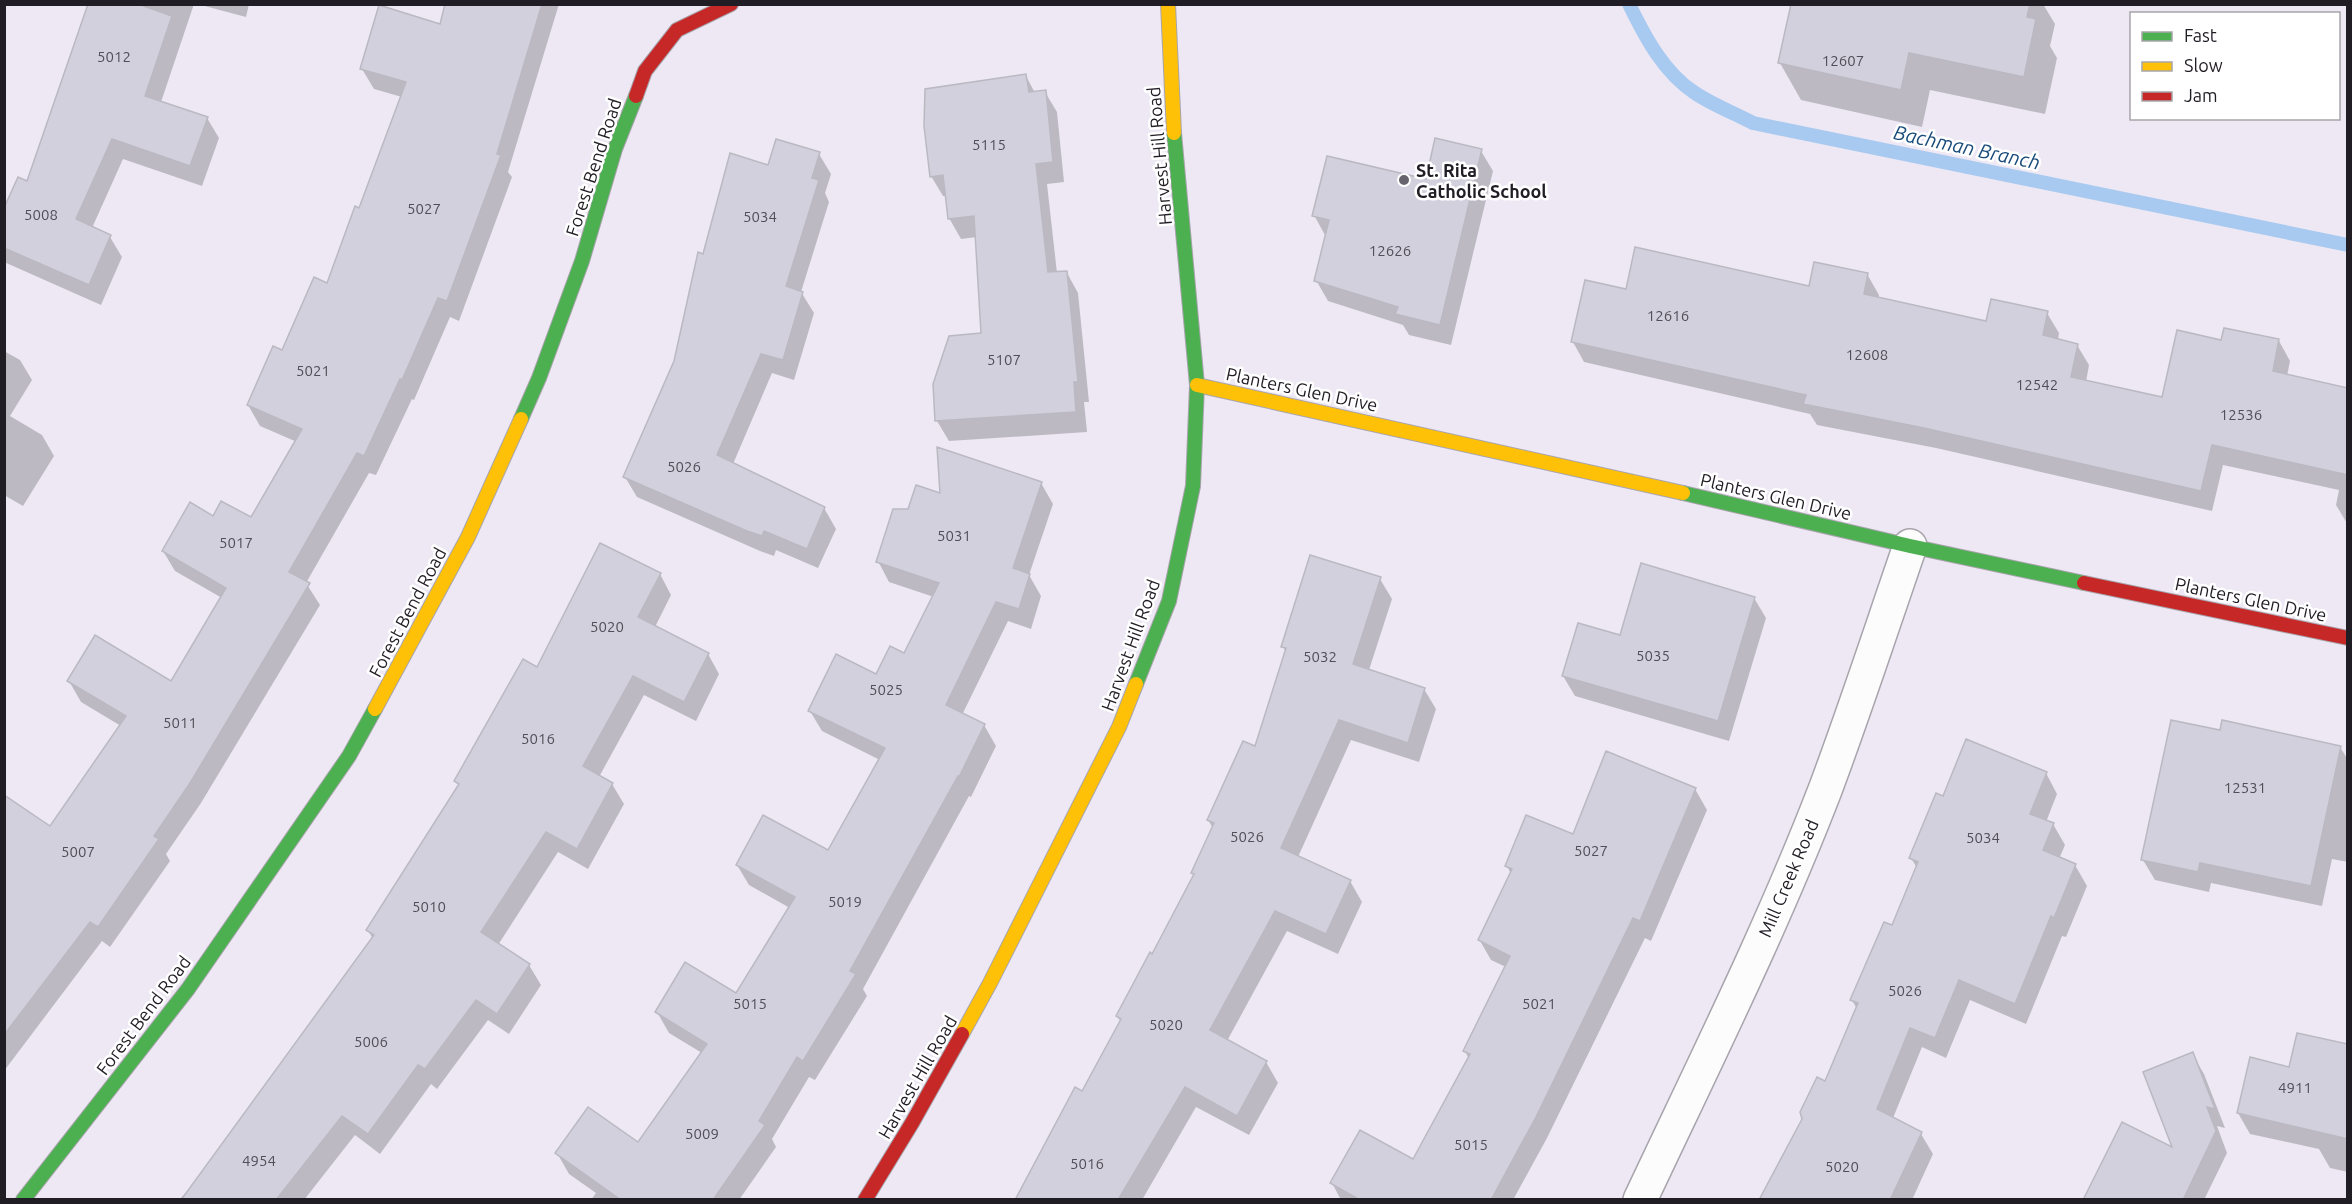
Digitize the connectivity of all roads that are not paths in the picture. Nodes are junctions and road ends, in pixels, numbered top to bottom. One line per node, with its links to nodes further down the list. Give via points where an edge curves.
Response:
1 (731, 4): 6 (street, Forest Bend Road, via 677,30 645,71 615,148 582,261 538,378 468,537 350,756 188,989)
2 (1168, 4): 3 (street, Harvest Hill Road, via 1172,113)
3 (1197, 384): 4 (street, Planters Glen Drive); 7 (street, Harvest Hill Road, via 1193,486 1169,601 1119,727 990,983)
4 (1910, 546): 5 (street, Planters Glen Drive); 8 (street, Mill Creek Road, via 1825,790 1738,993)
5 (2348, 638)
6 (23, 1200)
7 (865, 1200)
8 (1640, 1200)

